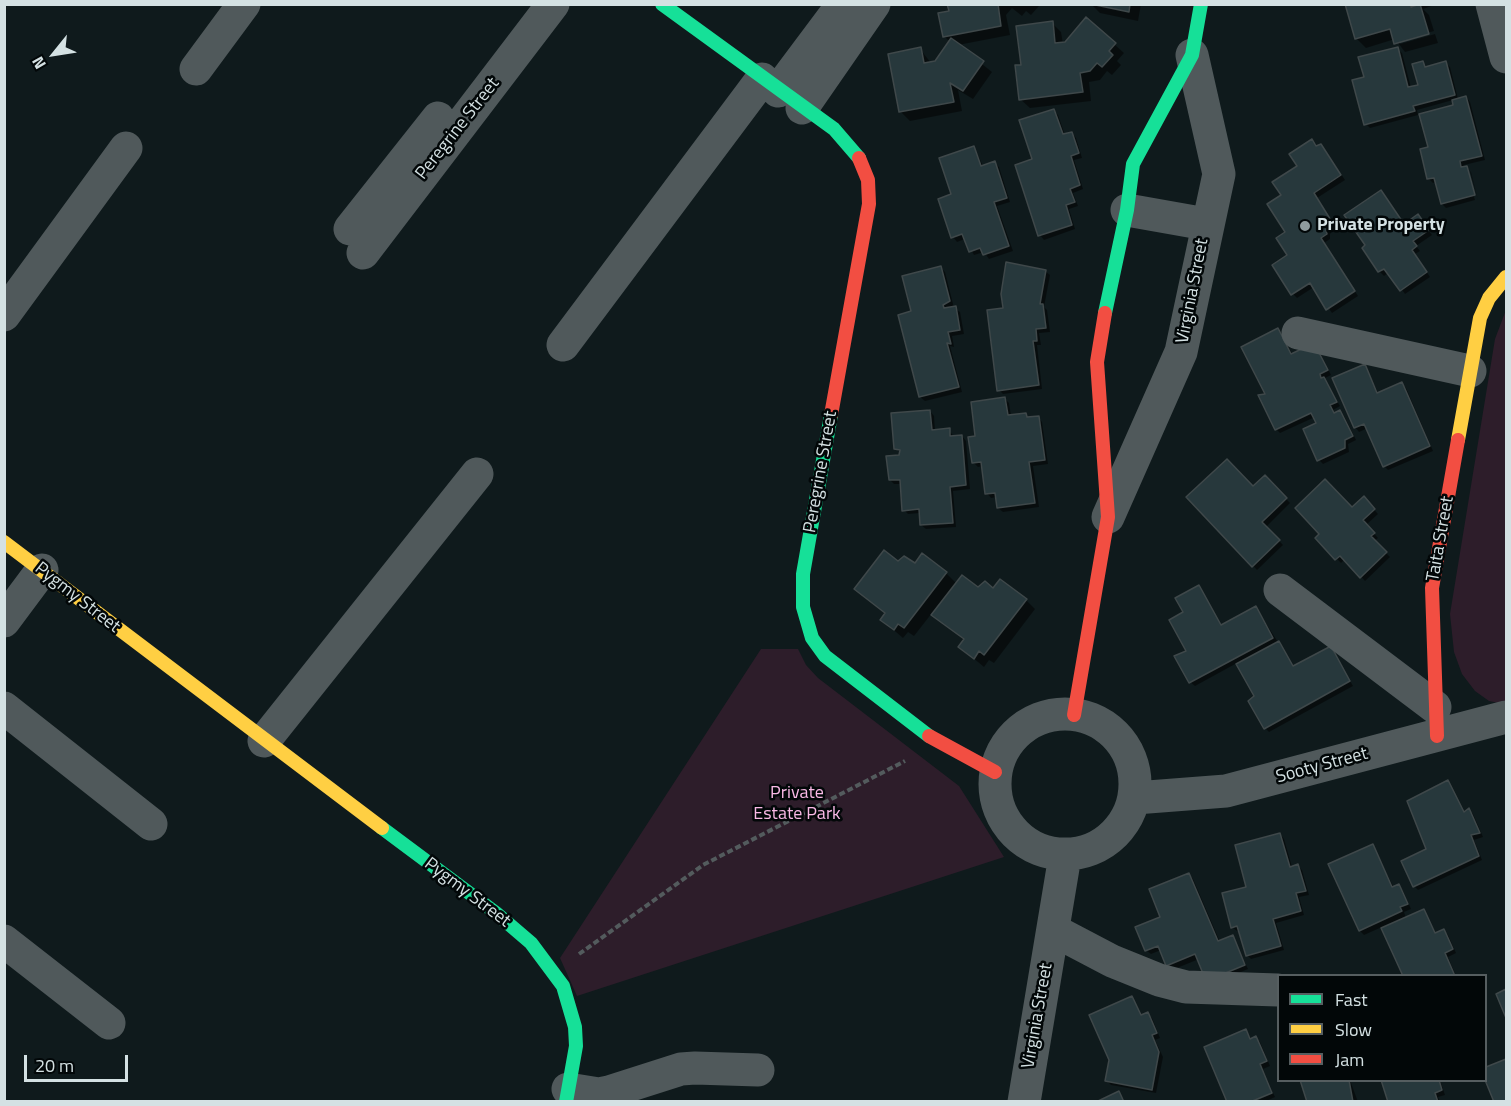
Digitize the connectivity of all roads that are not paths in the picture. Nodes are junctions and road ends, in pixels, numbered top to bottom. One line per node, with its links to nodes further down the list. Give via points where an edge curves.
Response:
1 (244, 4): 11 (street)
2 (527, 4): 3 (street, Peregrine Street, via 356,241)
3 (553, 4)
4 (662, 4): 12 (street, Peregrine Street)
5 (843, 4): 12 (street)
6 (874, 4): 12 (street)
7 (1201, 4): 9 (street, Virginia Street)
8 (1492, 4): 10 (street)
9 (1192, 55): 14 (street, Virginia Street, via 1132,164); 15 (street, Virginia Street, via 1218,174)
10 (1506, 57)
11 (196, 69)
12 (781, 93): 19 (street); 32 (street, Peregrine Street, via 834,129 855,150 868,180 869,204 802,574 803,607 812,638 825,656 934,740)
13 (126, 148): 17 (street)
14 (1127, 210): 15 (street); 22 (street, Virginia Street, via 1097,362)
15 (1206, 224): 22 (street, Virginia Street, via 1181,352)
16 (1506, 277): 20 (street, Taita Street, via 1489,298 1480,318)
17 (4, 315)
18 (1298, 333): 20 (street)
19 (563, 345)
20 (1470, 372): 30 (street, Taita Street, via 1432,588)
21 (477, 474): 31 (street)
22 (1108, 517): 28 (street, Virginia Street)
23 (4, 542): 24 (street, Pygmy Street)
24 (42, 570): 26 (street); 31 (street, Pygmy Street)
25 (1280, 590): 30 (street)
26 (4, 621)
27 (4, 708): 34 (street)
28 (1074, 715): 32 (street, via 1041,717 1019,730 1004,749); 33 (street, via 1089,717 1110,729 1126,748 1135,771)
29 (1506, 717): 30 (street, Sooty Street)
30 (1436, 722): 33 (street, Sooty Street, via 1226,791)
31 (264, 741): 41 (street, Pygmy Street, via 531,943 563,986 575,1027 576,1046)
32 (996, 772): 35 (street, via 995,795 1004,819 1019,838 1040,851)
33 (1135, 798): 35 (street, via 1126,820 1110,839 1089,852)
34 (151, 824)
35 (1065, 856): 36 (street, Virginia Street)
36 (1053, 930): 38 (street, via 1159,980 1186,987); 42 (street, Virginia Street)
37 (4, 941): 39 (street)
38 (1277, 990)
39 (109, 1023)
40 (758, 1070): 41 (street, via 695,1068 599,1094)
41 (567, 1095)
42 (1024, 1101)

